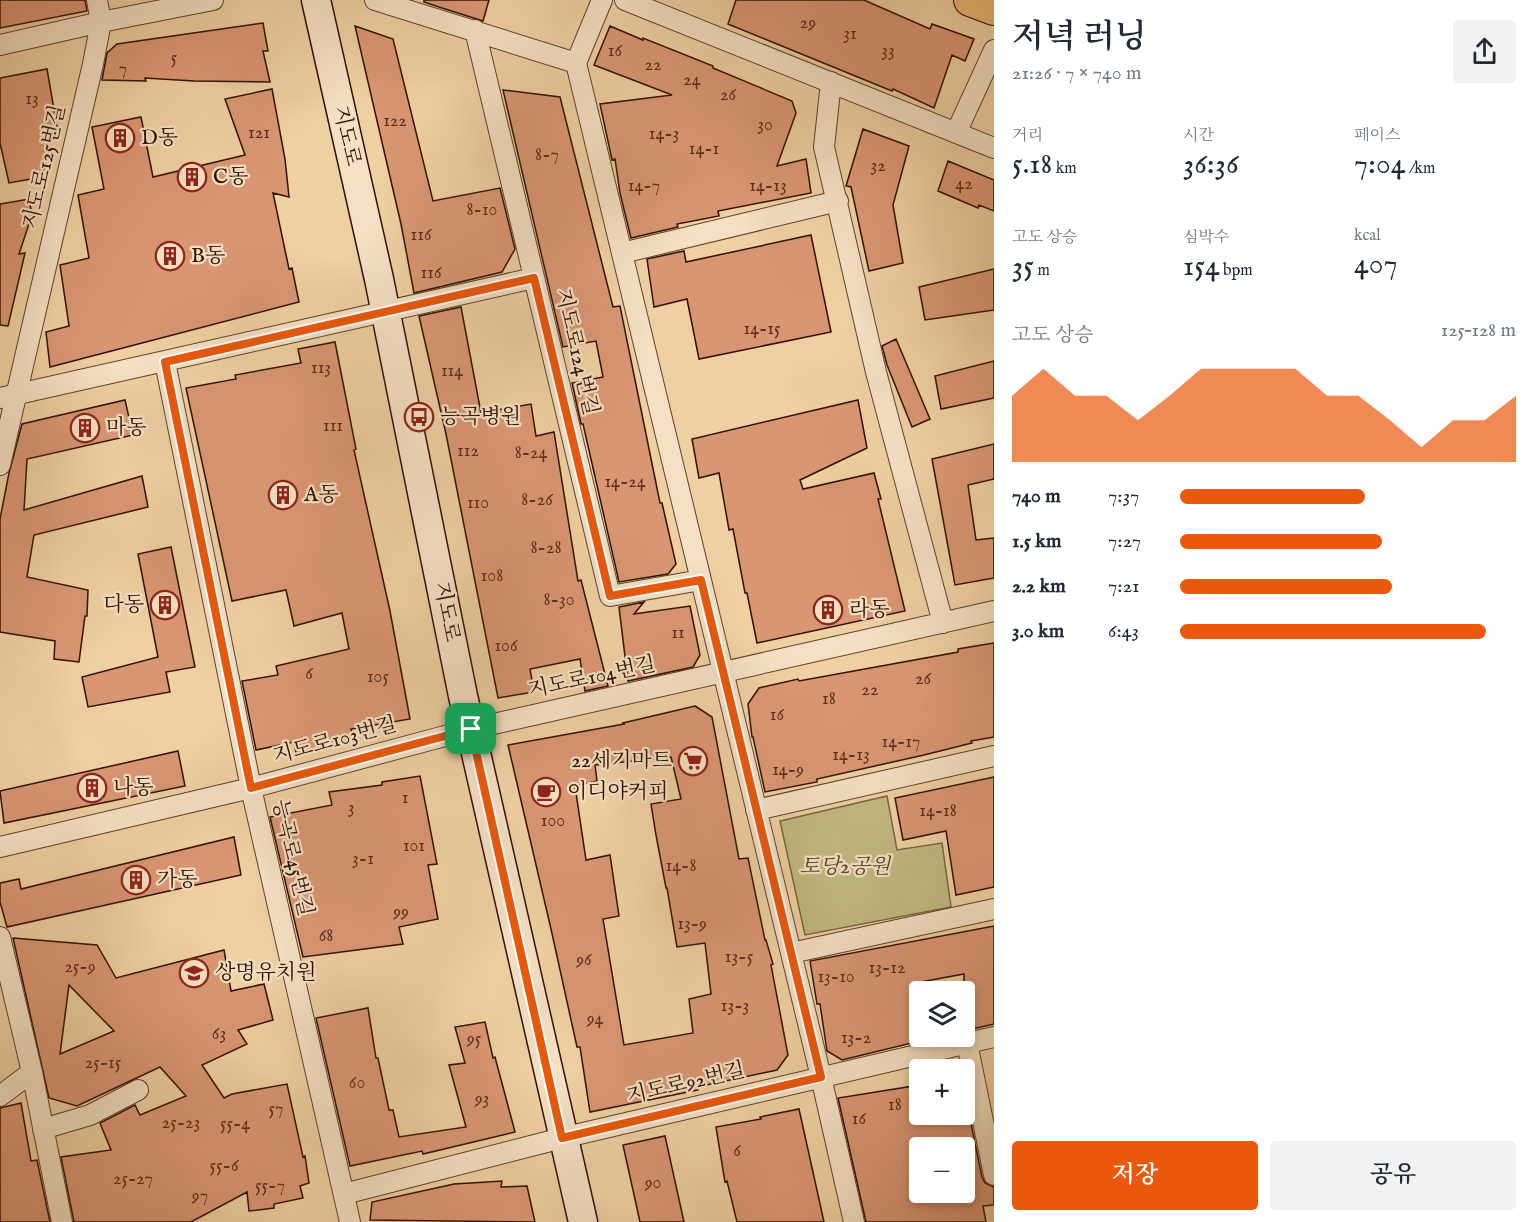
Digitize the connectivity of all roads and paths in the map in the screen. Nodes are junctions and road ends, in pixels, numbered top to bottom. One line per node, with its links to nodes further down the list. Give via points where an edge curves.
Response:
1 (97, 0): 9 (street)
2 (213, 0): 9 (street)
3 (316, 0): 20 (main road, 지도로)
4 (375, 0): 10 (street)
5 (602, 0): 13 (street)
6 (625, 0): 14 (street)
7 (970, 0): 8 (main road)
8 (994, 9)
9 (101, 21): 11 (street); 22 (street, 지도로125번길)
10 (475, 30): 13 (street); 19 (street, 지도로124번길)
11 (0, 45)
12 (994, 50): 15 (street)
13 (576, 63): 18 (street)
14 (831, 82): 15 (street); 17 (street, via 824,147)
15 (956, 133): 16 (street)
16 (994, 148)
17 (838, 201): 18 (street); 26 (street, via 876,372)
18 (622, 253): 24 (street)
19 (534, 278): 20 (street); 24 (street, 지도로124번길, via 610,596)
20 (385, 310): 21 (street); 28 (main road, 지도로)
21 (165, 362): 22 (street); 30 (street, 능곡로45번길)
22 (9, 396): 23 (street, 지도로125번길)
23 (0, 465)
24 (701, 580): 27 (street)
25 (994, 612): 26 (street, 지도로104번길)
26 (943, 623): 27 (street, 지도로104번길)
27 (723, 674): 28 (street, 지도로104번길); 31 (street)
28 (471, 729): 30 (street, 지도로103번길); 45 (main road, 지도로)
29 (994, 756): 31 (street)
30 (251, 788): 32 (street, 지도로103번길); 47 (street, 능곡로45번길)
31 (756, 810): 35 (street)
32 (0, 847)
33 (994, 909): 35 (street)
34 (0, 937): 40 (street)
35 (791, 953): 41 (street)
36 (994, 1037): 37 (street, 지도로92번길)
37 (975, 1041)
38 (950, 1047): 41 (street, 지도로92번길)
39 (968, 1047): 46 (street)
40 (32, 1072): 43 (street); 44 (street)
41 (821, 1077): 45 (street, 지도로92번길); 51 (street)
42 (138, 1090): 44 (street, via 90,1115)
43 (0, 1096)
44 (43, 1129): 48 (street)
45 (562, 1138): 47 (street, 지도로92번길); 50 (main road, 지도로)
46 (994, 1175)
47 (344, 1194): 49 (street, 능곡로45번길)
48 (62, 1222)
49 (350, 1222)
50 (583, 1222)
51 (854, 1222)

